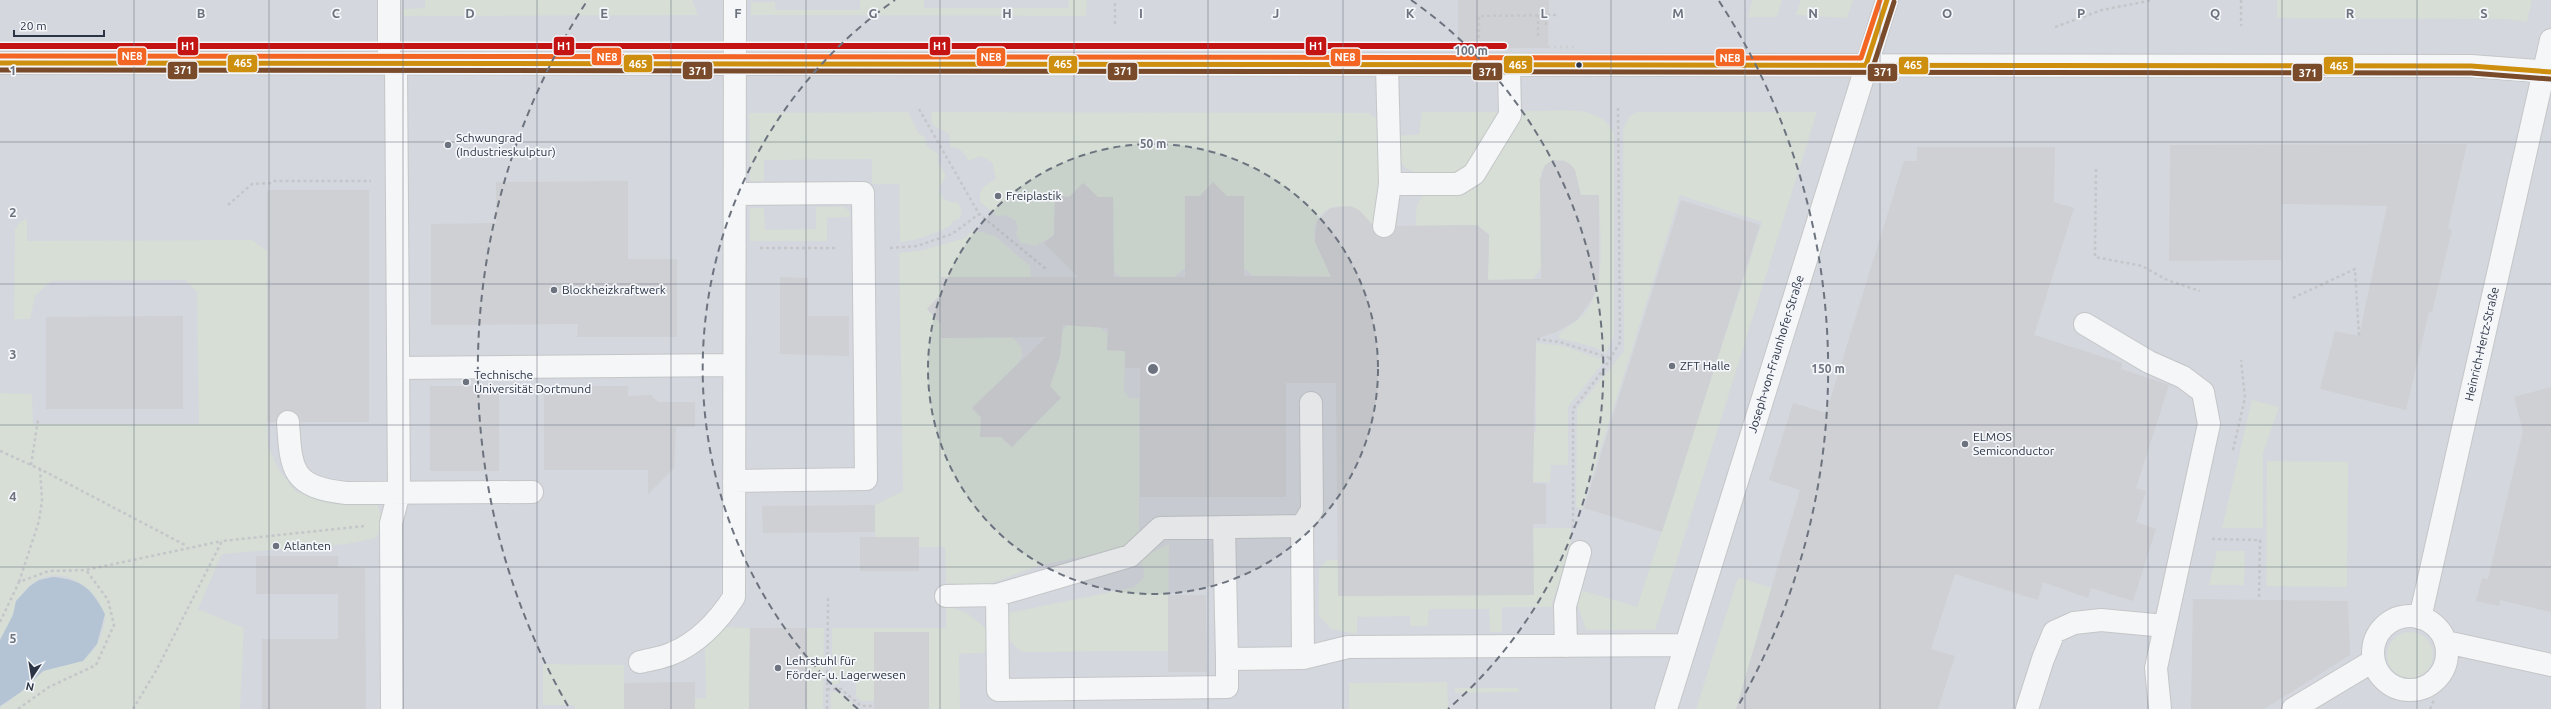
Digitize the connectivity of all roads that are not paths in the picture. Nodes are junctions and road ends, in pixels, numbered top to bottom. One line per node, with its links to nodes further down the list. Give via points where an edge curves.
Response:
1 (389, 0): 6 (street)
2 (735, 0): 7 (street)
3 (1888, 0): 10 (street, Joseph-von-Fraunhofer-Straße)
4 (2551, 40): 11 (street, Heinrich-Hertz-Straße)
5 (0, 64): 6 (street)
6 (393, 64): 7 (street); 17 (street, via 397,181)
7 (735, 64): 8 (street); 13 (street)
8 (1387, 65): 9 (street); 12 (street)
9 (1509, 65): 10 (street); 12 (street, via 1510,115 1474,174 1458,184)
10 (1866, 65): 11 (street, via 2471,66); 32 (street, Joseph-von-Fraunhofer-Straße)
11 (2547, 72): 28 (street, Heinrich-Hertz-Straße)
12 (1390, 184): 14 (street)
13 (735, 194): 16 (street); 20 (street, via 863,193 866,479)
14 (1384, 226)
15 (2085, 324): 29 (street, via 2149,362 2183,377 2203,392 2209,424)
16 (734, 365): 17 (street); 20 (street)
17 (398, 368): 22 (street)
18 (1311, 403): 23 (street, via 1312,510)
19 (288, 422): 22 (street, via 290,459 297,474 311,485 322,490 346,493)
20 (734, 480): 36 (street, via 734,597 720,618 701,635 674,653)
21 (532, 492): 22 (street)
22 (399, 493): 39 (street, via 391,524)
23 (1302, 526): 24 (street); 33 (street)
24 (1224, 527): 26 (street, via 1160,528 1130,556); 34 (street)
25 (1580, 552): 31 (street, via 1565,606)
26 (997, 595): 27 (street); 34 (street, via 998,690 1228,687)
27 (946, 596)
28 (2420, 618): 30 (street, via 2432,623); 35 (street, via 2406,617 2393,621 2383,628 2376,638)
29 (2165, 626): 41 (street, via 2101,620 2074,623 2054,632); 42 (street, via 2156,668)
30 (2446, 642): 37 (street); 38 (street, via 2447,658 2444,670)
31 (1566, 646): 32 (street); 33 (street, via 1348,648)
32 (1686, 646): 40 (street, Joseph-von-Fraunhofer-Straße)
33 (1303, 658): 34 (street)
34 (1227, 659)
35 (2374, 660): 38 (street, via 2378,673 2387,682 2399,689 2414,690); 43 (street)
36 (640, 662)
37 (2551, 665)
38 (2430, 699)
39 (392, 709)
40 (1666, 709)
41 (2027, 709)
42 (2160, 709)
43 (2293, 709)

